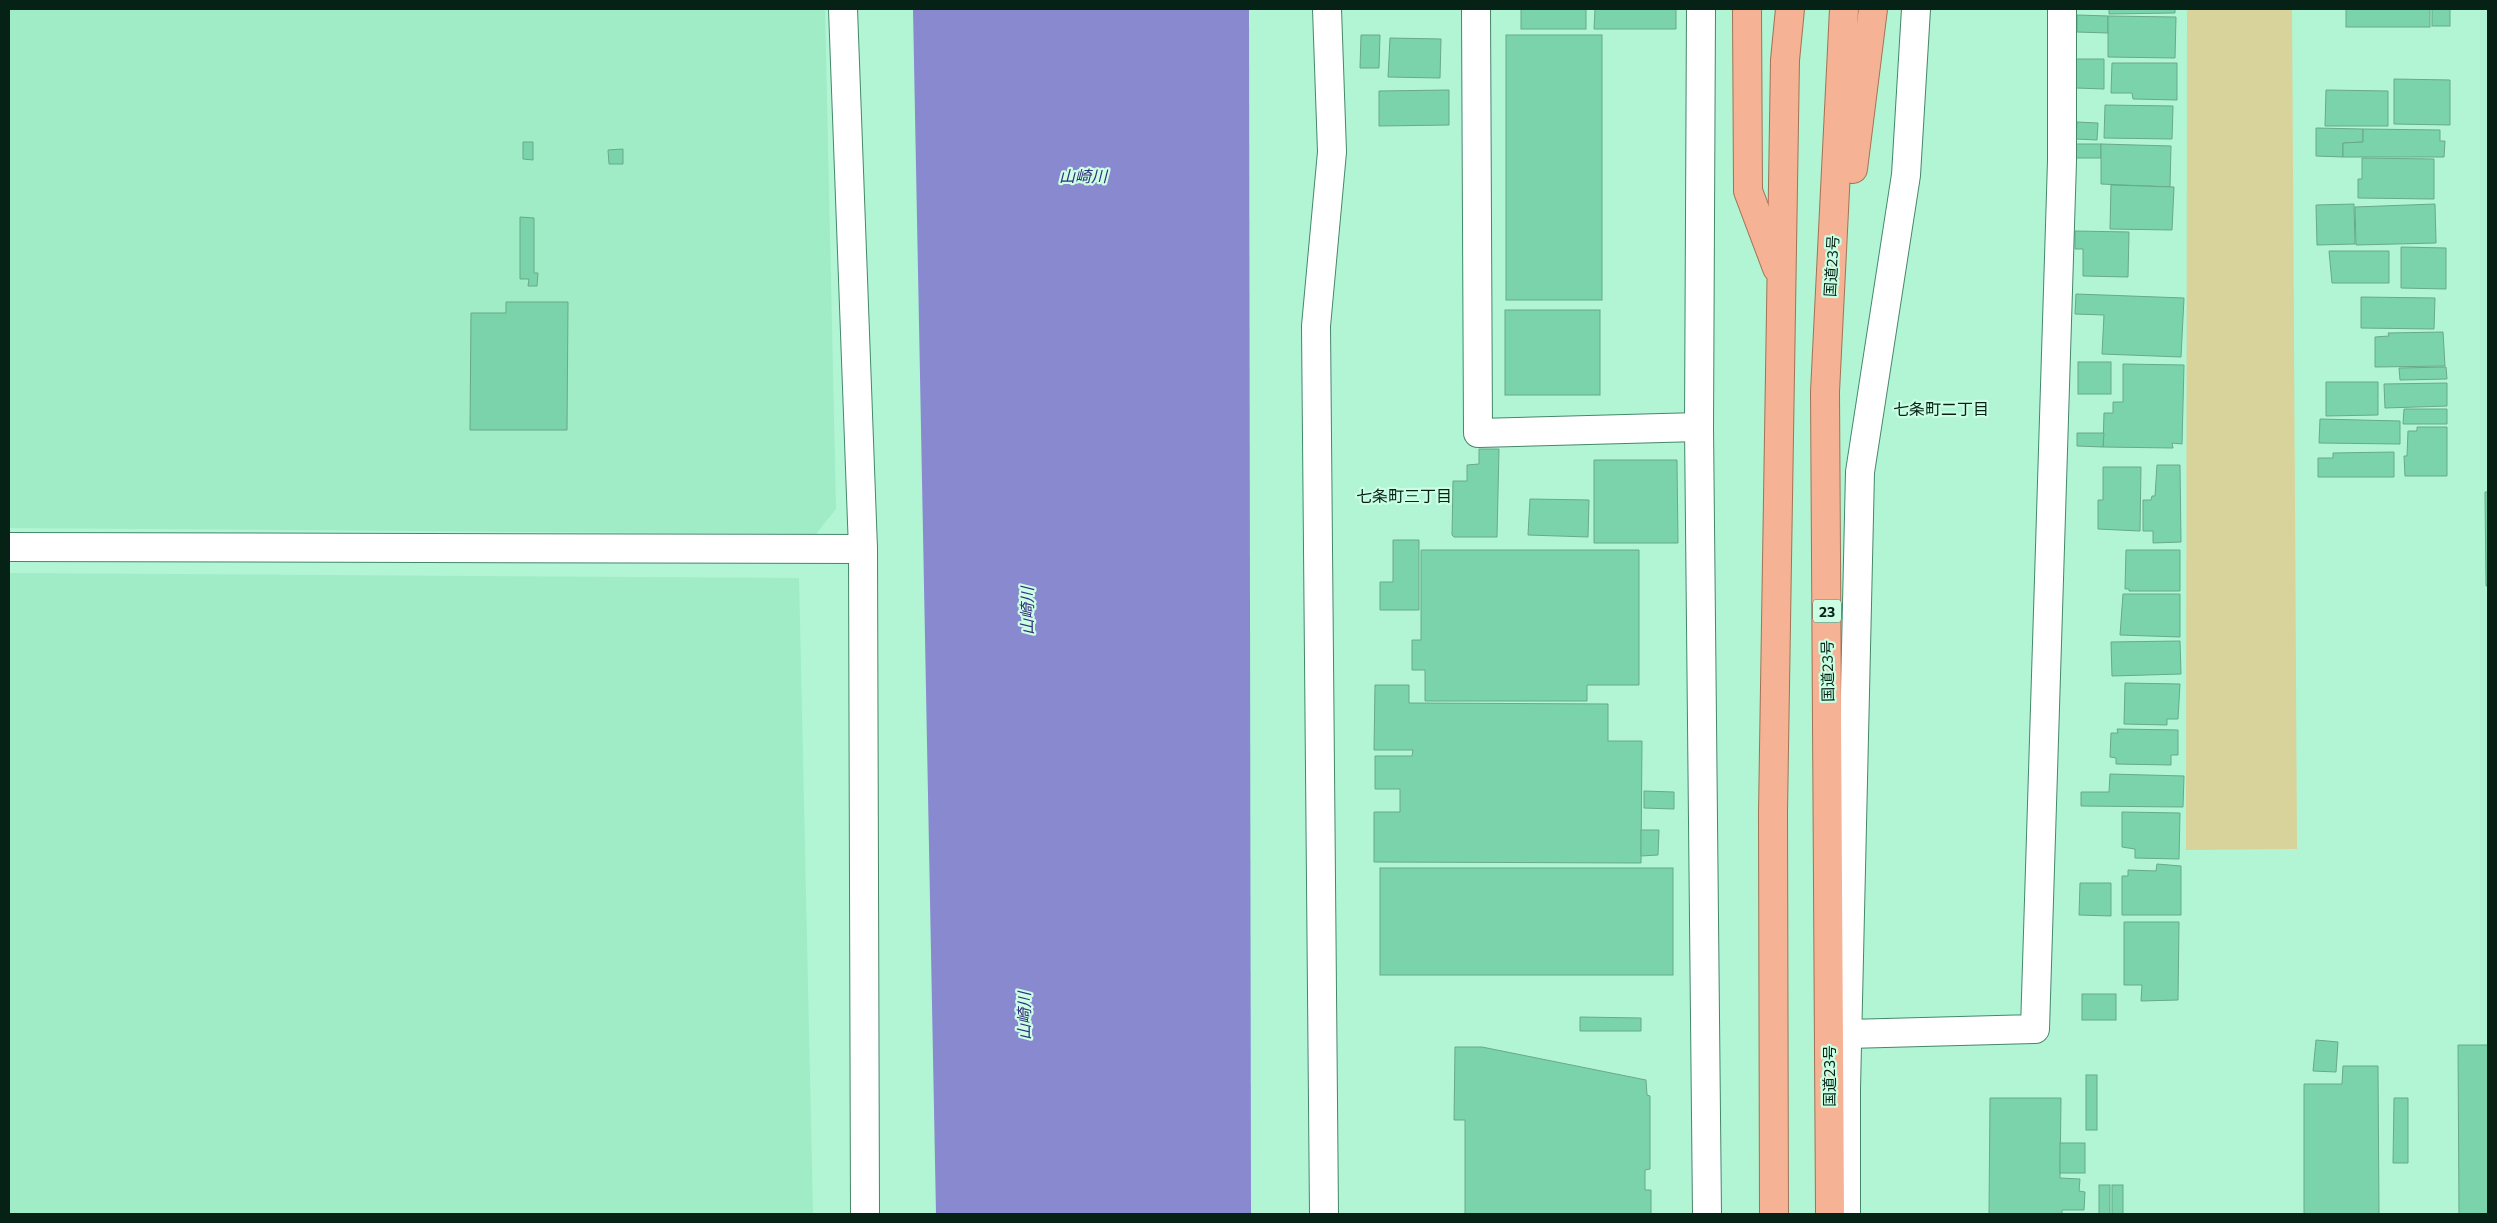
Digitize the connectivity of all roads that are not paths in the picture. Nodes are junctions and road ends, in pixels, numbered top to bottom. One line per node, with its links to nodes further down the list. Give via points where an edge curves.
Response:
1 (843, 9): 15 (street)
2 (1328, 9): 18 (street, via 1332,152 1316,326)
3 (1476, 9): 13 (street, via 1478,432)
4 (1701, 9): 13 (street)
5 (1747, 9): 11 (highway, via 1748,191)
6 (1790, 9): 11 (highway)
7 (1844, 9): 12 (highway, 国道23号 / 23)
8 (1873, 9): 12 (highway)
9 (1916, 9): 16 (street, via 1906,175 1860,472)
10 (2062, 9): 16 (street, via 2062,161 2035,1029)
11 (1782, 281): 20 (highway, via 1773,812)
12 (1825, 392): 21 (highway, 国道23号 / 23)
13 (1699, 427): 19 (street)
14 (9, 547): 15 (street)
15 (863, 549): 17 (street)
16 (1848, 1034): 22 (street)
17 (866, 1214)
18 (1324, 1214)
19 (1707, 1214)
20 (1774, 1214)
21 (1830, 1214)
22 (1846, 1214)

